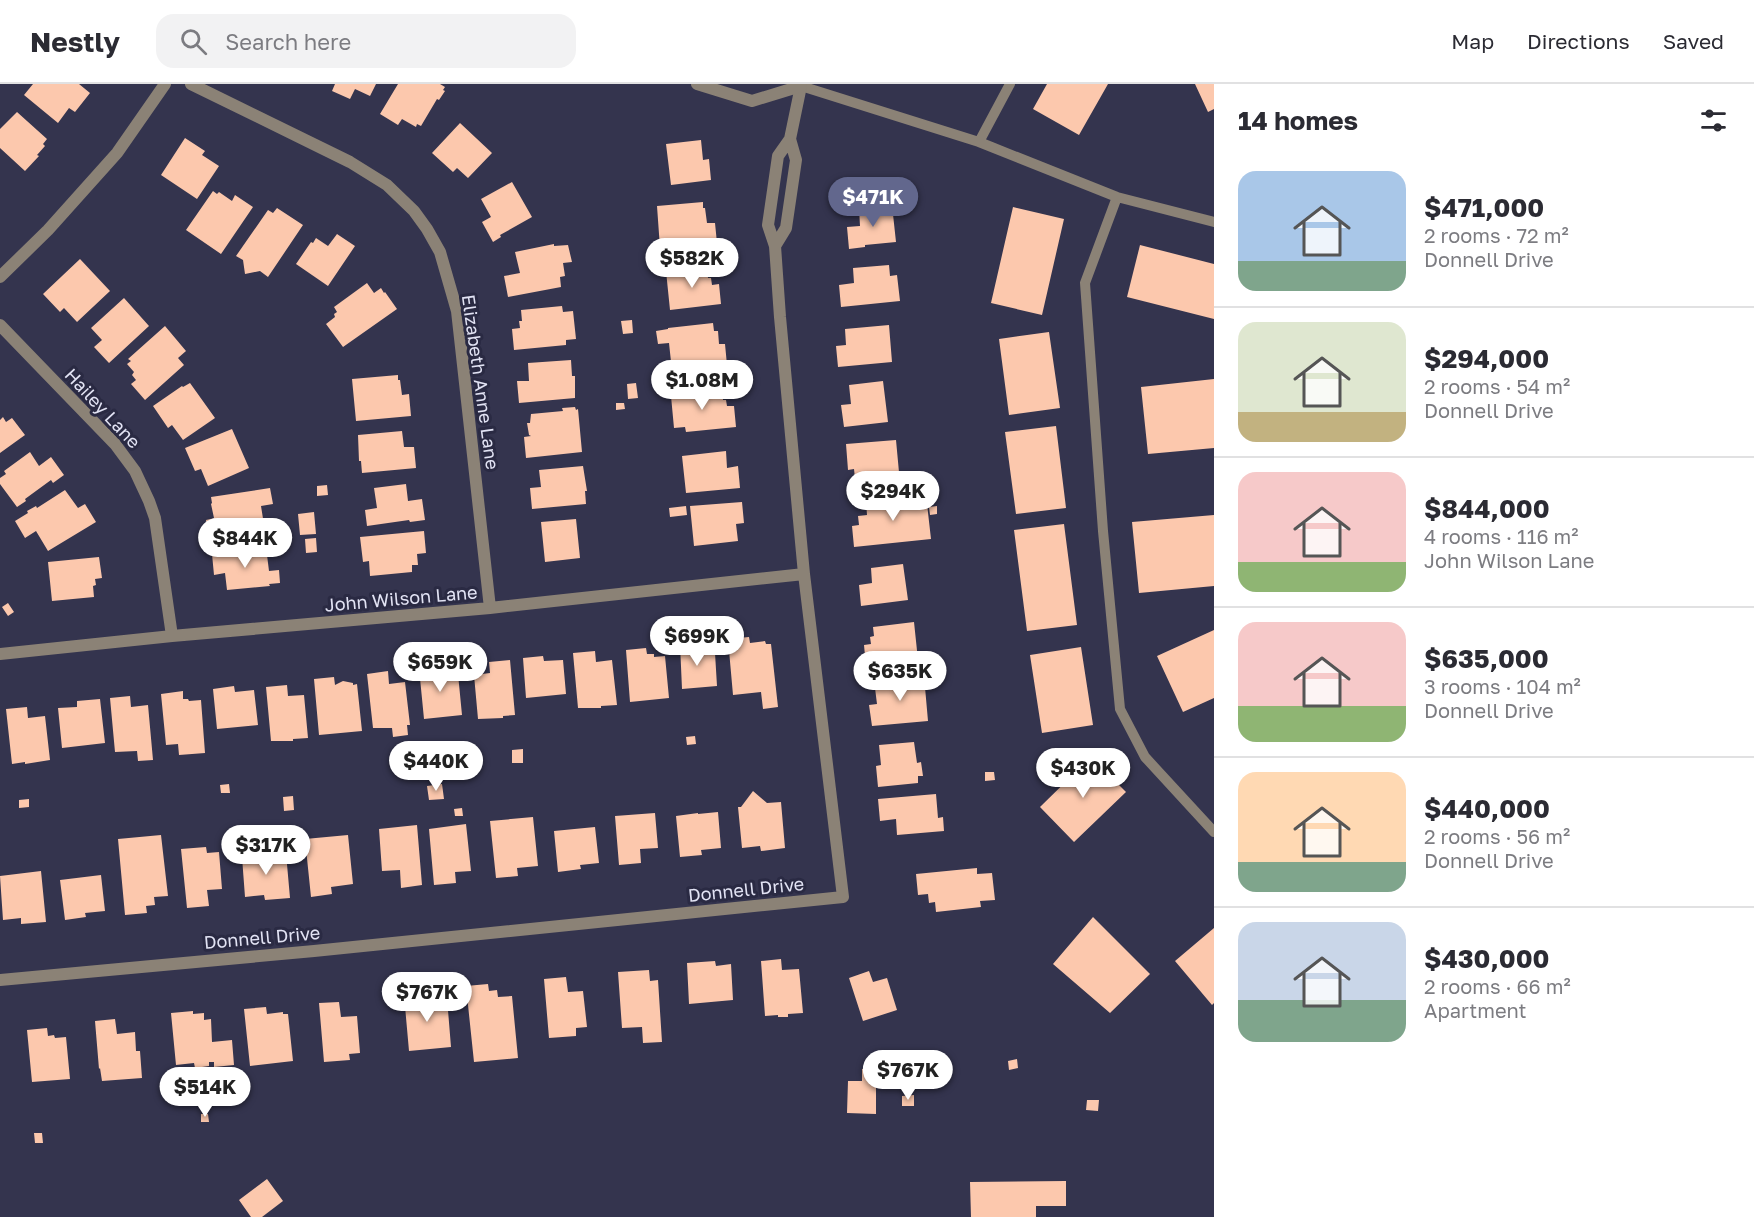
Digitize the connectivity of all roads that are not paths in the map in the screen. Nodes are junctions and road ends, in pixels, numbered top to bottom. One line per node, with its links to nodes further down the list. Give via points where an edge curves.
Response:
1 (165, 84): 11 (street, via 117,153)
2 (191, 84): 14 (street, Elizabeth Anne Lane, via 350,162 387,185 427,229 440,252 457,311)
3 (697, 84): 5 (street, via 752,101)
4 (1010, 84): 7 (lane)
5 (800, 85): 6 (street, Donnell Drive); 7 (lane)
6 (790, 139): 10 (street, Donnell Drive, via 796,160 786,228); 10 (street, Donnell Drive, via 778,156 768,225)
7 (979, 142): 8 (lane)
8 (1117, 197): 9 (lane); 17 (lane, via 1085,283 1120,709 1145,757)
9 (1214, 222)
10 (775, 246): 13 (street, Donnell Drive)
11 (0, 277)
12 (0, 325): 15 (street, Hailey Lane, via 115,444 135,471 155,518)
13 (804, 574): 14 (street, John Wilson Lane); 18 (street, Donnell Drive, via 843,897)
14 (490, 608): 15 (street, John Wilson Lane)
15 (172, 636): 16 (street, John Wilson Lane)
16 (0, 654)
17 (1214, 832)
18 (0, 980)

